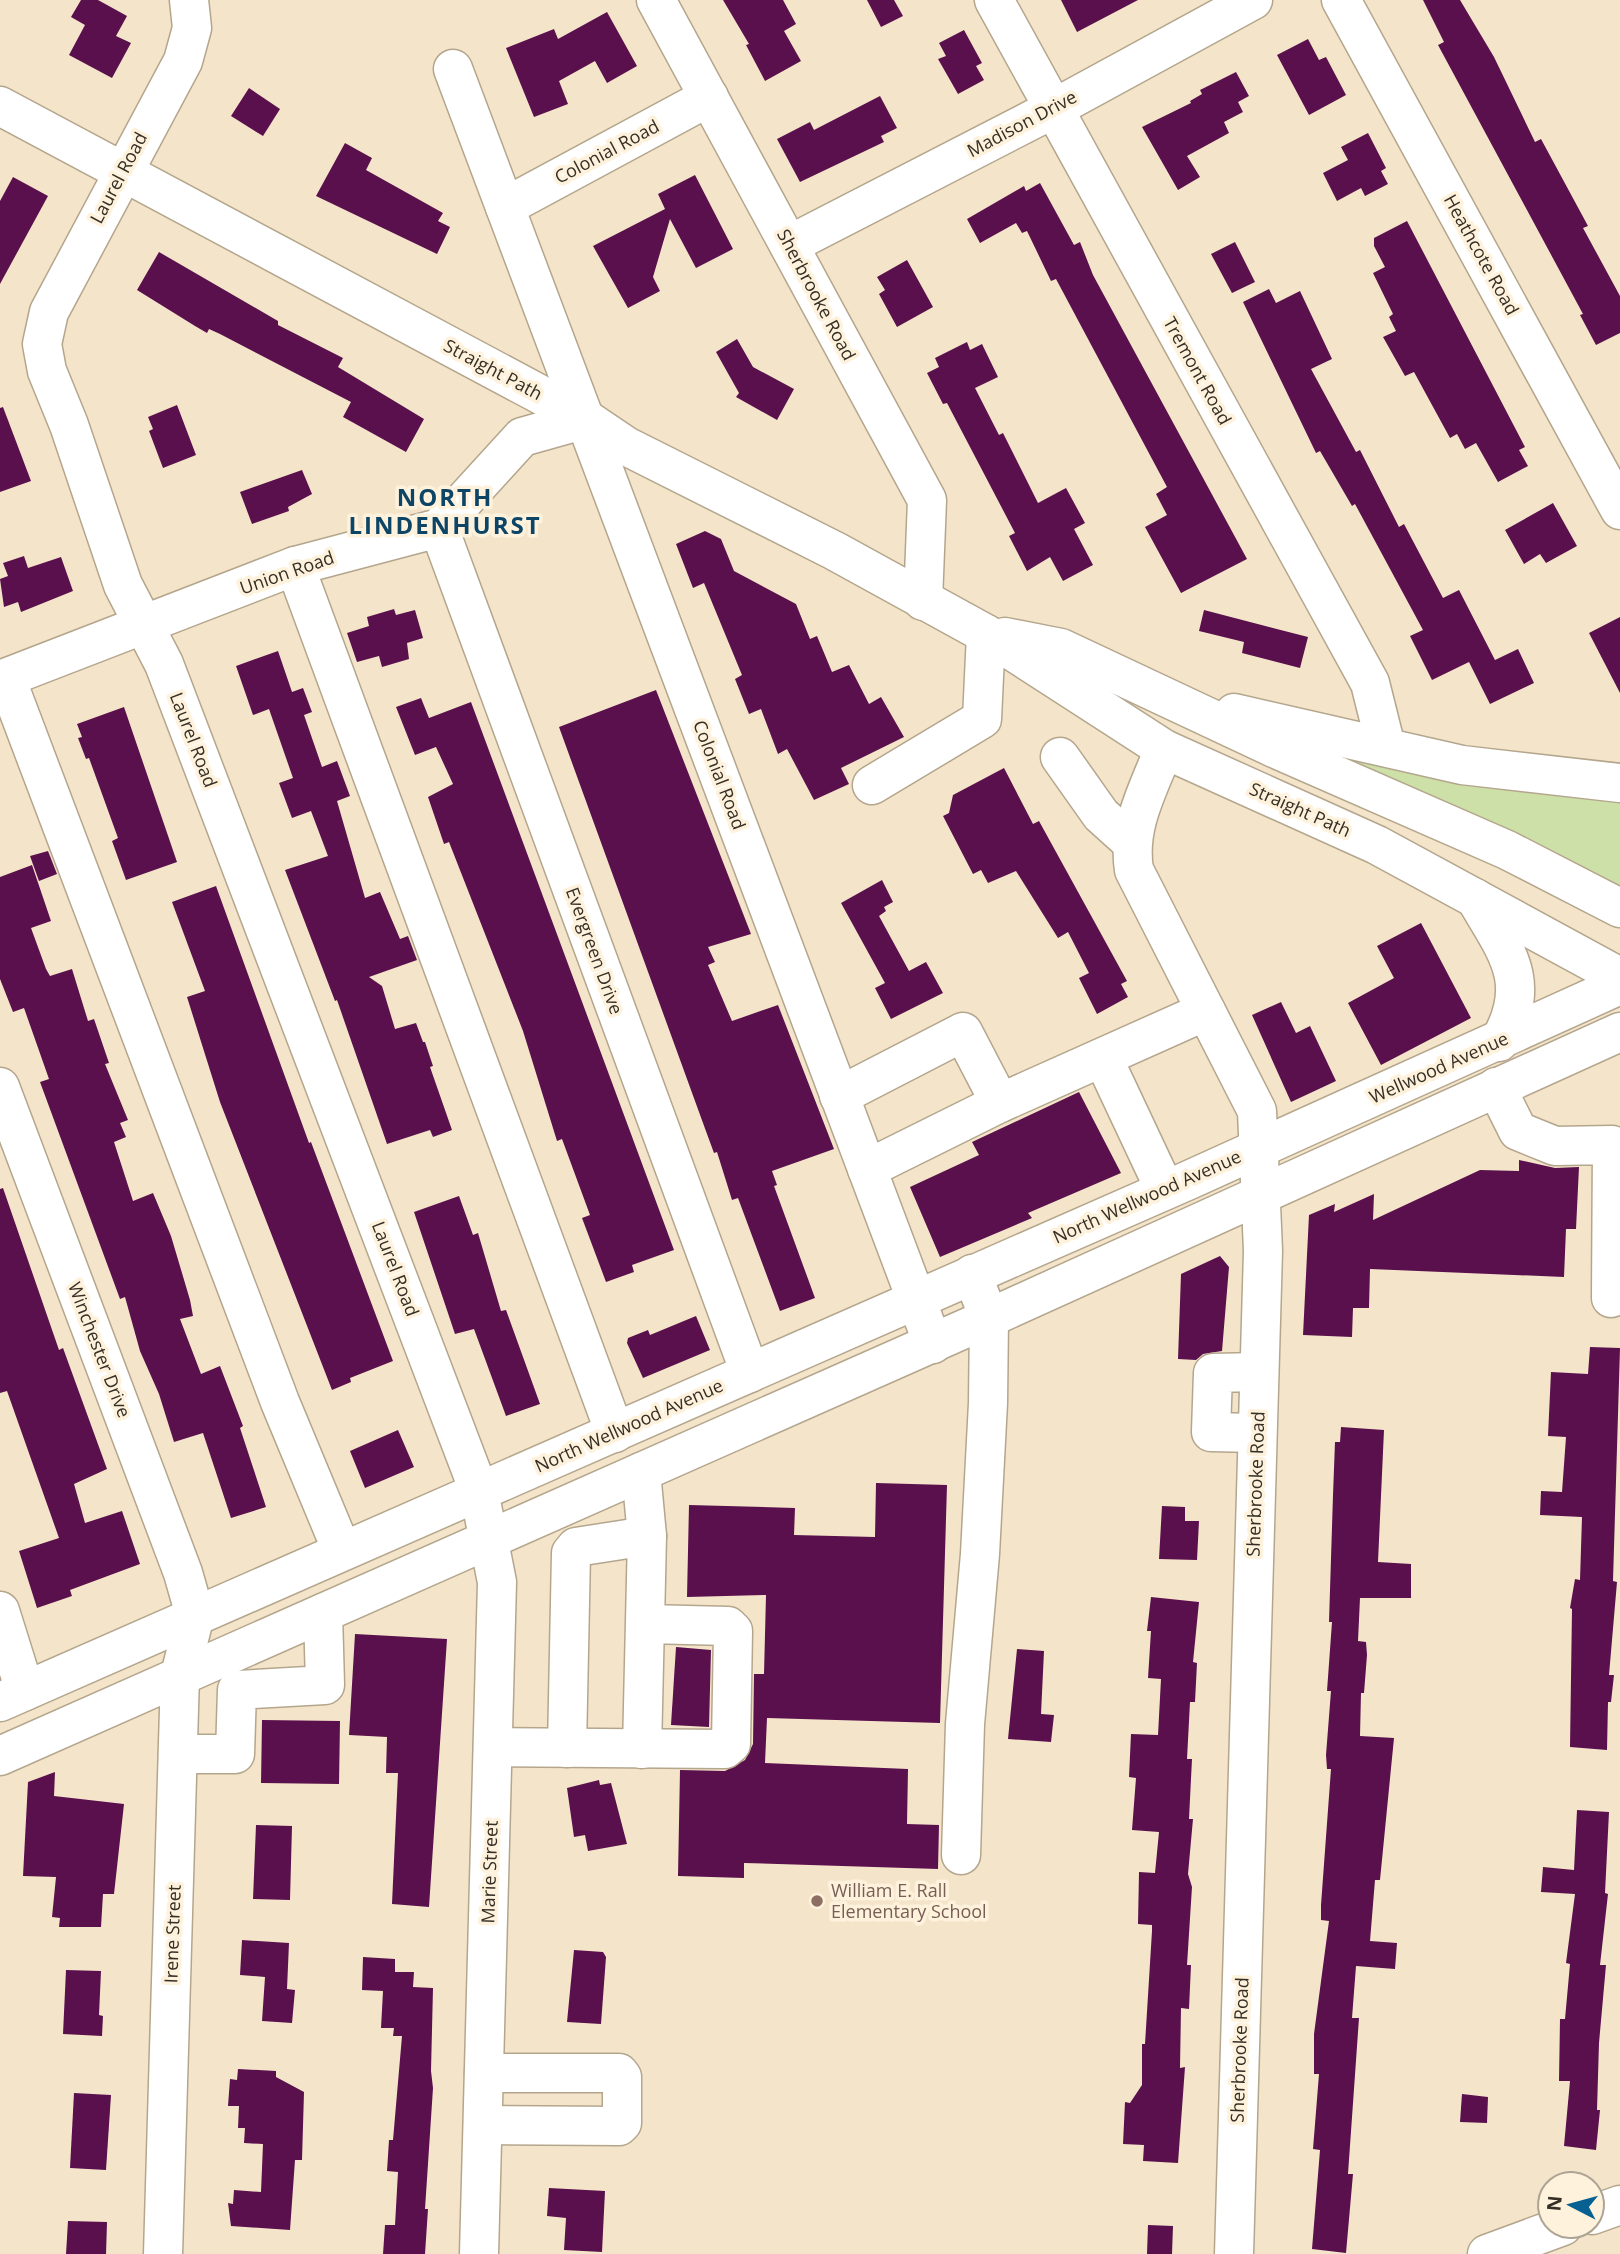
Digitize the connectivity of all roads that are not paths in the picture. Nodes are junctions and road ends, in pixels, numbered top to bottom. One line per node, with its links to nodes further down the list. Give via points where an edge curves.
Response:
1 (189, 0): 10 (street, Laurel Road, via 192,29 183,61)
2 (656, 0): 7 (street, Sherbrooke Road)
3 (995, 0): 9 (street, Tremont Road)
4 (1253, 0): 9 (street, Madison Drive)
5 (1341, 0): 14 (street, Heathcote Road)
6 (453, 69): 11 (street, Colonial Road)
7 (709, 97): 11 (street, Colonial Road); 12 (street, Sherbrooke Road)
8 (0, 106): 10 (street, Straight Path)
9 (1053, 109): 12 (street, Madison Drive); 22 (street, Tremont Road, via 1370,683)
10 (121, 171): 13 (street, Straight Path); 18 (street, Laurel Road, via 49,312 42,344 47,371 123,585)
11 (505, 207): 13 (street, Colonial Road)
12 (789, 245): 17 (street, Sherbrooke Road, via 927,500)
13 (586, 419): 15 (street, via 522,437); 17 (street, Straight Path, via 626,446 835,551); 38 (street, Colonial Road)
14 (1620, 510)
15 (439, 528): 16 (street, Union Road); 49 (street, Evergreen Drive)
16 (295, 566): 18 (street, Union Road); 50 (street)
17 (923, 601): 19 (street, Straight Path)
18 (146, 625): 20 (street, Union Road); 52 (street, Laurel Road)
19 (986, 634): 21 (street, Straight Path, via 1061,648); 23 (street, Straight Path); 26 (street, via 982,719)
20 (3, 679): 55 (street, via 280,1402)
21 (1171, 700): 22 (street); 29 (street, Straight Path, via 1507,850)
22 (1386, 747): 25 (street, via 1462,765)
23 (1164, 749): 27 (street, Sherbrooke Road); 28 (street, Straight Path, via 1377,845)
24 (1060, 757): 27 (street, via 1101,815)
25 (1620, 783)
26 (872, 785)
27 (1131, 842): 32 (street, Sherbrooke Road, via 1134,870)
28 (1474, 896): 30 (street, Straight Path); 34 (street, via 1516,976 1516,1006)
29 (1620, 908)
30 (1620, 977)
31 (1620, 985): 34 (street, Wellwood Avenue)
32 (1206, 1011): 35 (street); 40 (street, Sherbrooke Road, via 1256,1111)
33 (1620, 1032): 37 (street)
34 (1499, 1042): 40 (street, Wellwood Avenue)
35 (1103, 1058): 39 (street); 42 (street)
36 (0, 1087): 58 (street, Winchester Drive)
37 (1496, 1087): 43 (street); 45 (street, via 1518,1131 1555,1146 1612,1145)
38 (839, 1096): 39 (street, via 962,1032); 41 (street, Colonial Road)
39 (1000, 1103): 41 (street)
40 (1256, 1149): 42 (street, North Wellwood Avenue); 43 (street, Sherbrooke Road)
41 (867, 1169): 46 (street, Colonial Road)
42 (1165, 1191): 44 (street, North Wellwood Avenue)
43 (1259, 1194): 47 (street); 73 (street, Sherbrooke Road, via 1263,1251)
44 (972, 1274): 46 (street, North Wellwood Avenue); 47 (street)
45 (1611, 1298)
46 (915, 1299): 48 (street, Colonial Road); 49 (street, North Wellwood Avenue)
47 (989, 1318): 48 (street); 67 (street, via 981,1553 965,1724)
48 (933, 1343): 51 (street)
49 (750, 1373): 50 (street, North Wellwood Avenue)
50 (615, 1433): 52 (street, North Wellwood Avenue)
51 (641, 1472): 53 (street); 54 (street)
52 (479, 1491): 54 (street, Marie Street); 55 (street, North Wellwood Avenue)
53 (647, 1536): 59 (street); 63 (street, via 576,1547 571,1553)
54 (489, 1539): 57 (street); 62 (street, Marie Street, via 497,1582)
55 (342, 1551): 58 (street, North Wellwood Avenue)
56 (0, 1611): 61 (street)
57 (323, 1613): 60 (street); 65 (street, via 325,1685 237,1690 235,1755)
58 (195, 1615): 60 (street, Irene Street); 61 (street, North Wellwood Avenue)
59 (646, 1624): 64 (street); 64 (street, via 728,1626 733,1631 731,1744 725,1749)
60 (180, 1675): 65 (street, Irene Street); 66 (street)
61 (12, 1697)
62 (493, 1747): 63 (street); 68 (street, Marie Street)
63 (567, 1748): 64 (street)
64 (642, 1749)
65 (178, 1754): 71 (street, Irene Street)
66 (0, 1756)
67 (961, 1855)
68 (484, 2073): 69 (street, Marie Street); 69 (street, via 619,2073 622,2123)
69 (483, 2125): 72 (street, Marie Street)
70 (1536, 2236): 74 (street)
71 (163, 2254)
72 (479, 2254)
73 (1234, 2254)
74 (1487, 2254)

